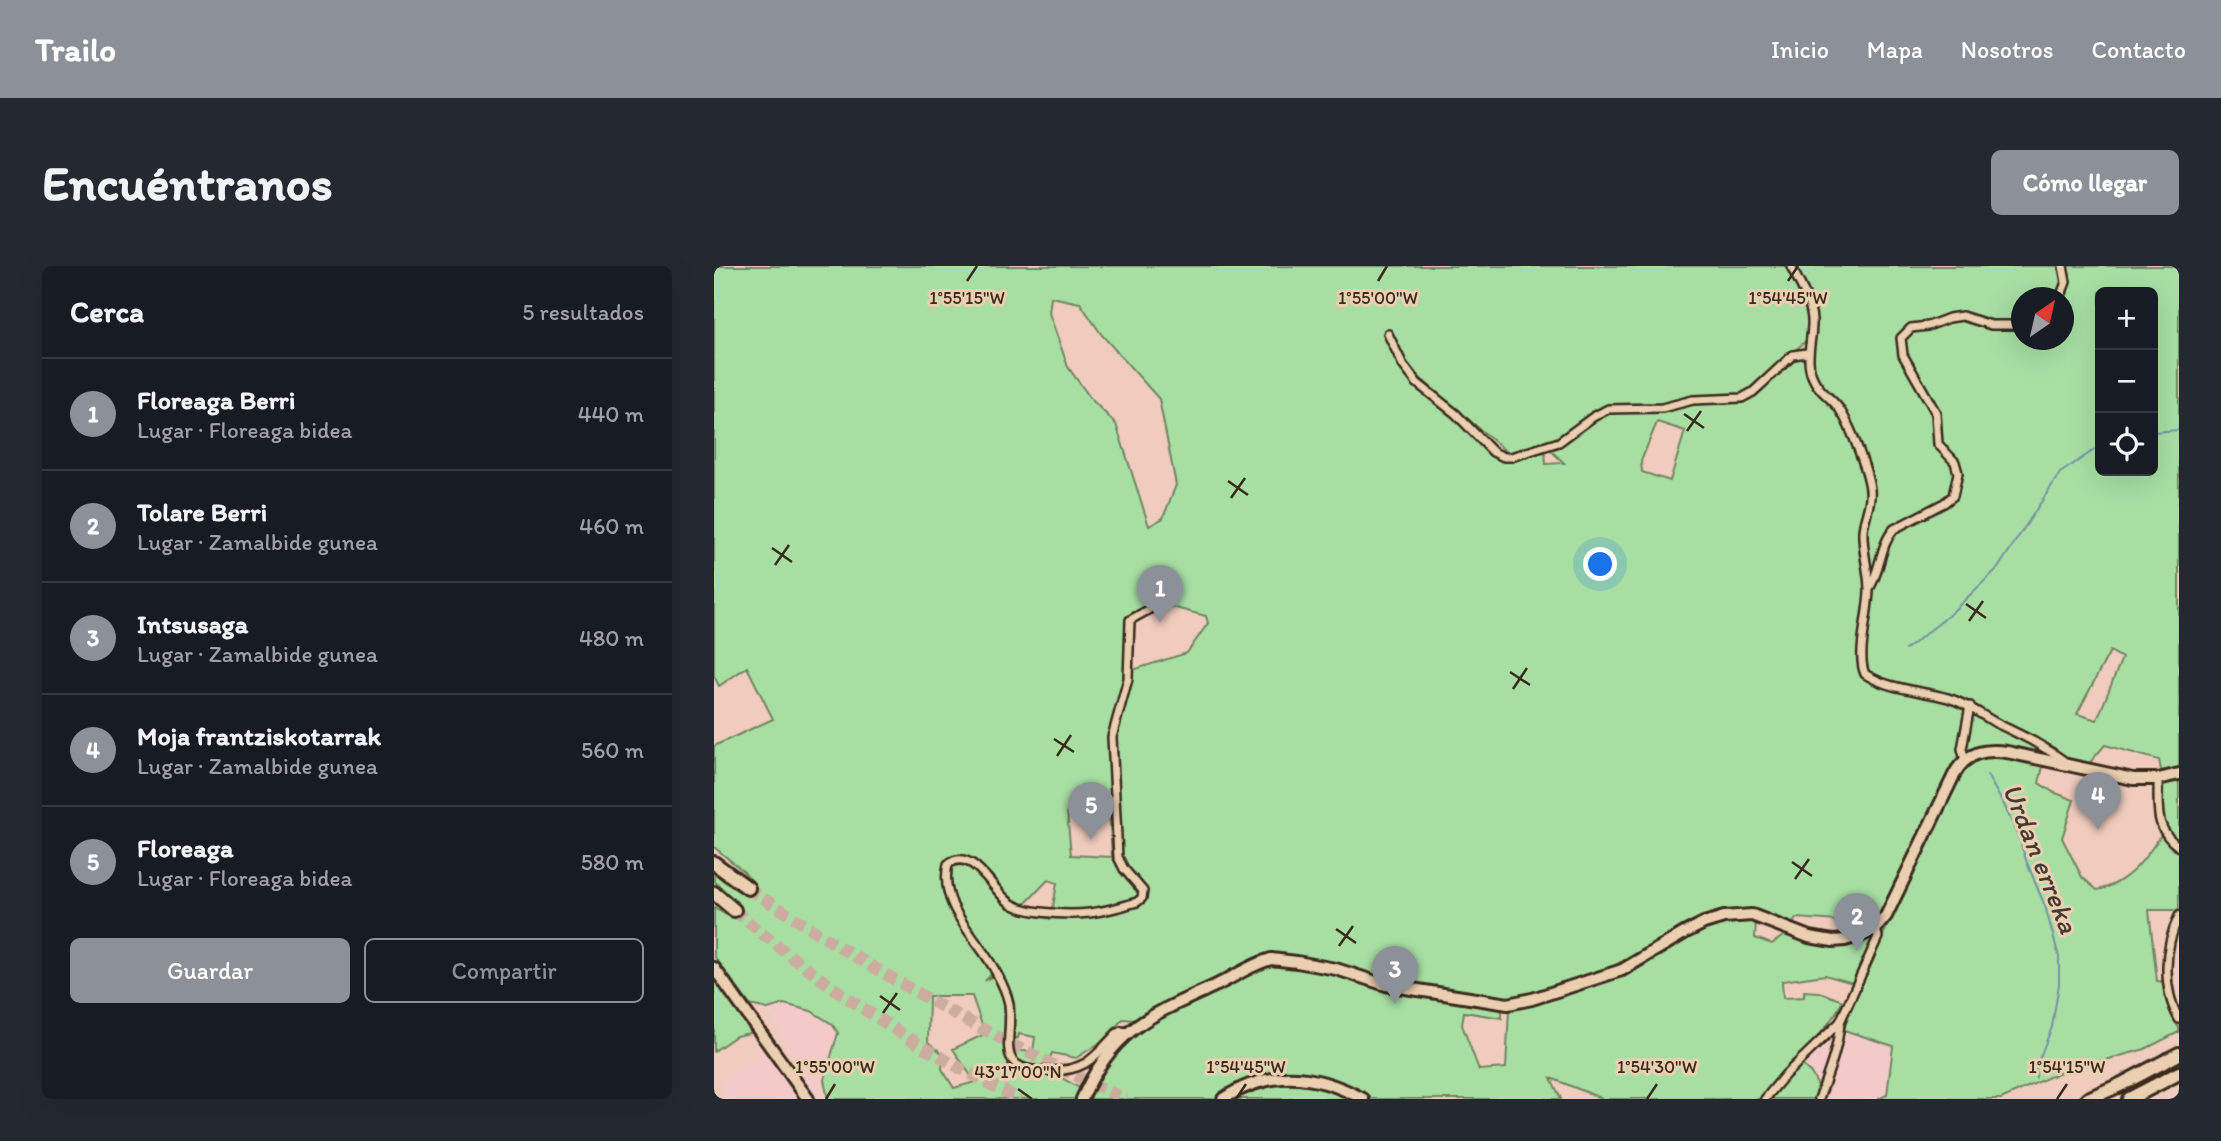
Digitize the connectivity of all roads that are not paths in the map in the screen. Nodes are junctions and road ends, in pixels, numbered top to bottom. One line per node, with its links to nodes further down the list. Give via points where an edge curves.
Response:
1 (1791, 266): 6 (street, via 1812,317)
2 (2063, 266): 3 (street)
3 (2064, 287)
4 (2011, 325): 7 (street, via 1962,316 1911,328 1901,338 1903,355 1936,413 1938,444 1955,462 1957,485 1944,503 1903,523 1888,536)
5 (1388, 334): 6 (street, via 1417,383 1504,457 1559,442 1608,409 1742,398 1793,355)
6 (1807, 353): 7 (street, via 1822,394 1839,407 1850,428 1870,488 1863,534)
7 (1870, 587): 9 (street, via 1861,659 1865,674 1888,686)
8 (1150, 609): 24 (street, via 1130,620 1128,679 1112,737 1118,858 1143,891 1142,898 1103,912 1054,914 1011,903 961,858 948,864 945,876 949,900 1004,988 1009,1003 1009,1050 1015,1065 1043,1071 1074,1070 1116,1034)
9 (1970, 706): 10 (street, via 1962,749); 11 (street, via 2044,746)
10 (1965, 760): 11 (street, via 1992,750); 20 (street)
11 (2070, 766): 13 (street)
12 (2179, 774): 13 (street)
13 (2158, 779): 14 (street, via 2160,824)
14 (2179, 847)
15 (714, 863): 16 (highway)
16 (748, 888)
17 (714, 892): 18 (highway)
18 (734, 910)
19 (2179, 916): 22 (street, via 2171,933 2168,969)
20 (1876, 928): 23 (street, via 1878,937); 24 (street, via 1845,940 1822,940 1752,915 1724,917 1686,932 1622,970 1508,1004 1386,985 1336,970 1272,959 1148,1017)
21 (714, 968): 27 (street)
22 (2177, 1016)
23 (1840, 1022): 31 (street); 32 (street, via 1832,1065)
24 (1128, 1032): 28 (street, via 1098,1066)
25 (2179, 1054): 33 (highway)
26 (2179, 1073): 34 (highway)
27 (808, 1099)
28 (1082, 1099)
29 (1223, 1099): 30 (street, via 1259,1082 1291,1078 1328,1083)
30 (1363, 1099)
31 (1765, 1099)
32 (1819, 1099)
33 (2088, 1099)
34 (2129, 1099)

